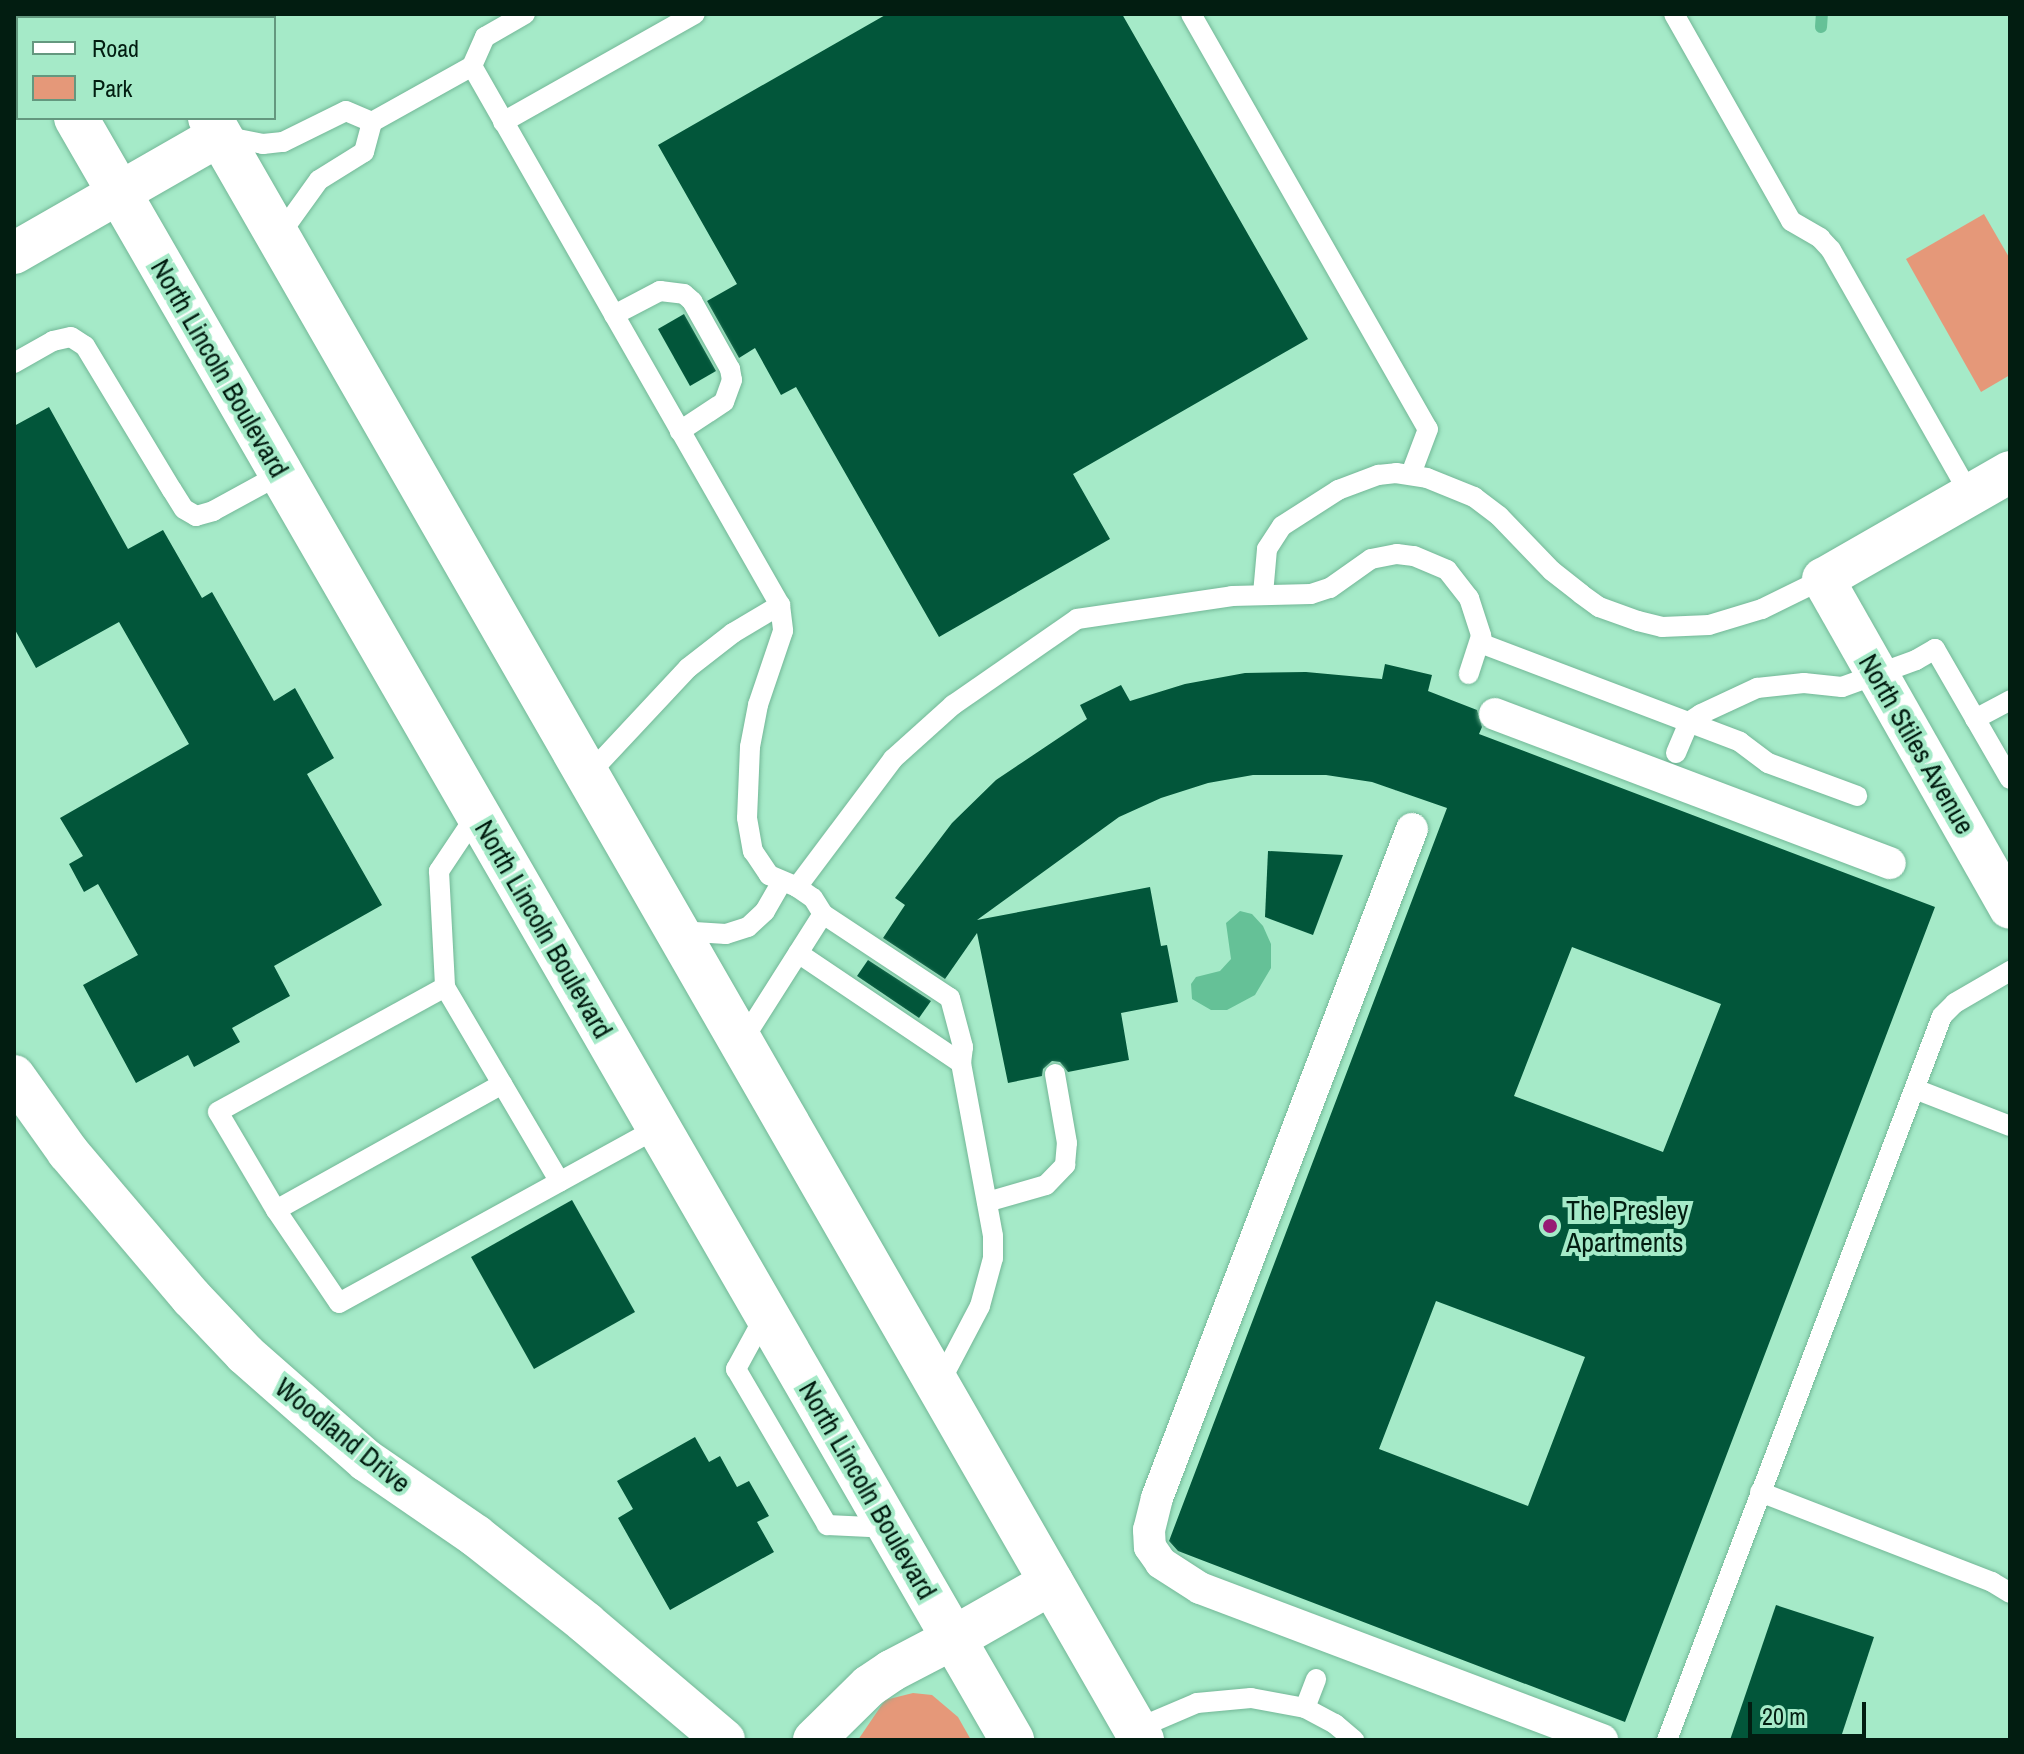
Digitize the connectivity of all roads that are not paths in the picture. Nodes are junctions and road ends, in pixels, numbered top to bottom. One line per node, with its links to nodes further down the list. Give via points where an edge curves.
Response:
1 (525, 14): 5 (lane, via 485,37)
2 (695, 14): 8 (lane)
3 (1191, 14): 18 (lane, via 1428,429)
4 (1674, 14): 19 (lane, via 1791,221 1831,250)
5 (472, 66): 7 (lane); 8 (lane)
6 (77, 120): 10 (main road, North Lincoln Boulevard)
7 (372, 122): 9 (lane, via 346,111 283,142 263,144); 11 (lane, via 364,152 319,180)
8 (503, 122): 13 (lane)
9 (215, 126): 10 (street); 11 (main road)
10 (120, 192): 12 (street); 17 (main road, North Lincoln Boulevard)
11 (278, 237): 31 (main road)
12 (14, 253)
13 (614, 315): 15 (lane); 15 (lane, via 660,291 684,294 692,301 732,380 724,402)
14 (14, 363): 17 (lane, via 53,341 71,337 85,346 184,509 196,516)
15 (680, 431): 22 (lane)
16 (2010, 472): 19 (street)
17 (281, 474): 34 (main road, North Lincoln Boulevard)
18 (1411, 474): 20 (lane, via 1474,497 1581,594 1599,607 1638,621 1662,627 1709,625 1762,609); 21 (lane, via 1387,473 1350,485 1282,526 1267,549)
19 (1970, 495): 20 (street)
20 (1823, 579): 25 (street, North Stiles Avenue)
21 (1263, 594): 23 (lane, via 1318,593 1371,559 1414,556 1440,565 1459,582 1477,615); 37 (lane, via 1100,613 1063,625 953,705 893,759)
22 (780, 605): 31 (lane, via 688,668); 37 (lane, via 783,631 758,705 747,778 748,831 753,851 769,875)
23 (1480, 643): 24 (lane); 29 (lane)
24 (1469, 674)
25 (1878, 674): 28 (lane, via 1935,649); 29 (lane, via 1842,687 1804,683 1757,688); 38 (street, North Stiles Avenue)
26 (2010, 700): 28 (lane)
27 (1495, 714): 36 (street)
28 (1975, 719): 32 (lane)
29 (1689, 722): 30 (lane); 33 (lane, via 1740,742 1768,763)
30 (1676, 753)
31 (587, 776): 40 (main road)
32 (2010, 779)
33 (1857, 796)
34 (477, 814): 43 (lane, via 439,871); 51 (main road, North Lincoln Boulevard)
35 (1412, 829): 67 (street, via 1157,1498 1150,1547 1161,1563 1200,1588)
36 (1890, 863)
37 (790, 884): 39 (lane, via 813,898); 40 (lane, via 748,927 726,934)
38 (2010, 908)
39 (823, 914): 41 (lane); 45 (lane, via 950,998 963,1047)
40 (677, 931): 44 (main road)
41 (798, 953): 44 (lane); 45 (lane)
42 (2010, 971): 49 (lane, via 1947,1009)
43 (445, 987): 48 (lane); 54 (lane, via 218,1112)
44 (741, 1043): 55 (main road)
45 (961, 1063): 53 (lane)
46 (1055, 1074): 53 (lane, via 1067,1143 1065,1165 1046,1185)
47 (14, 1076): 63 (street, Woodland Drive, via 68,1152 245,1354 367,1461 500,1555)
48 (502, 1084): 52 (lane); 54 (lane)
49 (1915, 1089): 50 (lane); 56 (lane)
50 (2010, 1126)
51 (659, 1127): 52 (lane); 59 (main road, North Lincoln Boulevard)
52 (560, 1182): 54 (lane, via 339,1303)
53 (987, 1202): 55 (lane, via 993,1236 989,1281)
54 (276, 1210)
55 (938, 1386): 57 (main road)
56 (1760, 1492): 58 (lane); 68 (lane)
57 (1051, 1583): 59 (main road); 62 (main road)
58 (2010, 1593)
59 (954, 1638): 64 (street, via 869,1686); 65 (main road, North Lincoln Boulevard)
60 (1316, 1679): 61 (lane)
61 (1305, 1708): 62 (lane, via 1225,1699 1197,1703); 66 (lane)
62 (1139, 1735)
63 (724, 1740)
64 (814, 1740)
65 (1012, 1740)
66 (1354, 1740)
67 (1602, 1740)
68 (1667, 1740)

